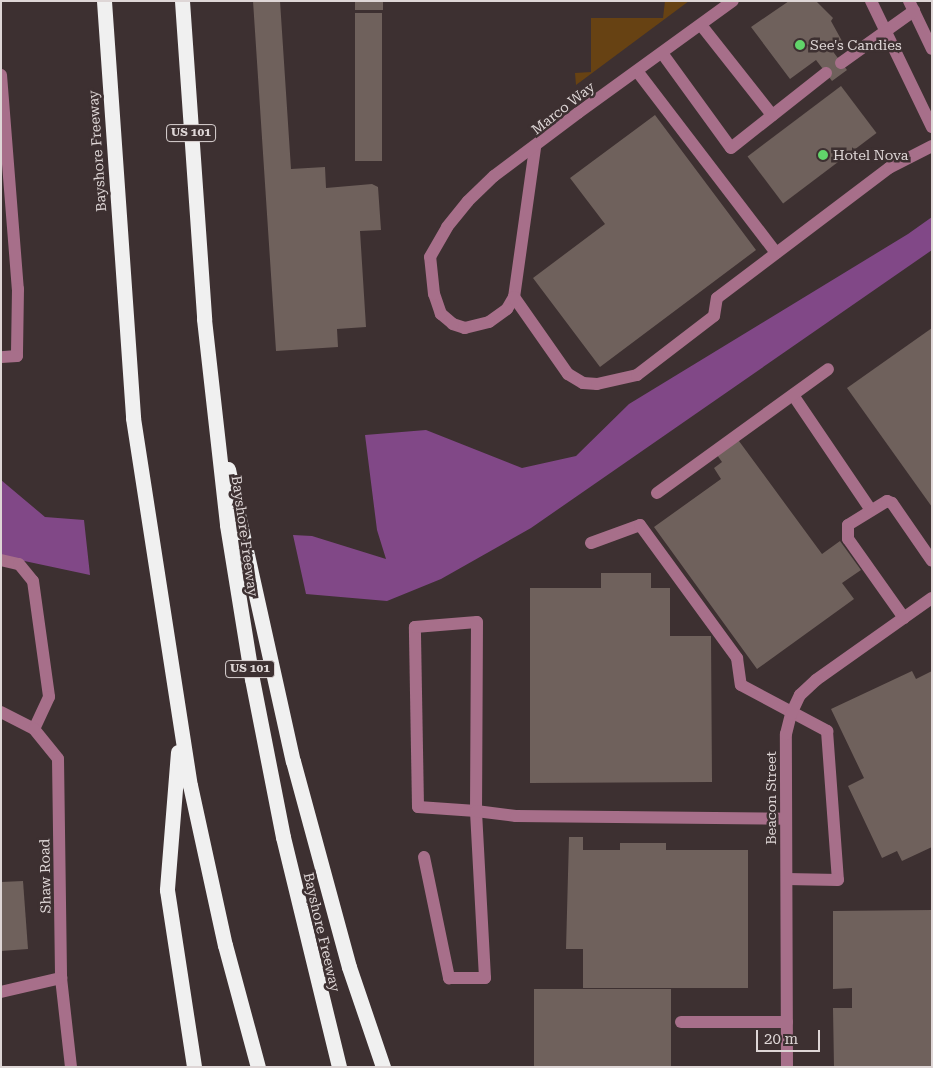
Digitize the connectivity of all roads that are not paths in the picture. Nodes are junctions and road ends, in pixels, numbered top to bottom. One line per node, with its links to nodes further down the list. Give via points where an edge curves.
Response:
1 (104, 1): 34 (highway, Bayshore Freeway, via 134,418)
2 (182, 1): 19 (highway, Bayshore Freeway / US 101)
3 (733, 1): 6 (street, Marco Way)
4 (871, 1): 7 (street)
5 (911, 6): 7 (street); 8 (street)
6 (701, 24): 9 (street, Marco Way); 14 (street)
7 (886, 32): 10 (street); 15 (street)
8 (932, 49)
9 (662, 53): 11 (street, Marco Way); 14 (street, via 731,148)
10 (841, 63)
11 (637, 72): 17 (street, Marco Way); 18 (street)
12 (826, 73): 14 (street)
13 (1, 75): 21 (street, via 18,289 17,356)
14 (772, 115)
15 (932, 127)
16 (932, 146): 18 (street, via 889,168)
17 (534, 148): 20 (street); 20 (street, Marco Way, via 494,176 468,201 447,227 430,257 434,294 441,314 453,324 466,328 489,322 507,309)
18 (776, 253): 20 (street, via 717,298 714,316 637,375 617,381 583,383 568,374)
19 (200, 264): 46 (highway, Bayshore Freeway / US 101, via 220,476 243,630 294,888); 47 (highway, via 228,466 264,639 324,880)
20 (514, 297)
21 (1, 357)
22 (828, 369): 23 (street)
23 (793, 395): 24 (street); 25 (street)
24 (657, 493)
25 (871, 510): 28 (street, via 885,501 892,503); 30 (street, via 848,525 848,539)
26 (591, 543): 32 (street, via 640,525 737,658 741,686)
27 (1, 560): 33 (street, via 19,564 33,581 49,697)
28 (932, 561)
29 (932, 598): 30 (street, Beacon Street)
30 (904, 618): 32 (street, Beacon Street, via 816,680 800,695)
31 (1, 712): 33 (street, Shaw Road)
32 (791, 714): 36 (street, Beacon Street, via 786,734); 38 (street, via 827,731 838,880)
33 (34, 728): 39 (street, Shaw Road, via 58,759)
34 (180, 731): 44 (highway, via 167,890); 45 (highway, Bayshore Freeway, via 213,897)
35 (476, 812): 35 (street, via 476,622 415,627 418,807); 36 (street, via 516,816); 37 (street, via 485,978 449,978)
36 (786, 819): 38 (street, Beacon Street)
37 (424, 857)
38 (787, 880): 42 (street, Beacon Street)
39 (61, 978): 40 (street); 43 (street, Shaw Road)
40 (1, 992)
41 (681, 1022): 42 (street)
42 (787, 1022): 48 (street, Beacon Street)
43 (71, 1067)
44 (194, 1067)
45 (258, 1067)
46 (339, 1067)
47 (383, 1067)
48 (787, 1067)

